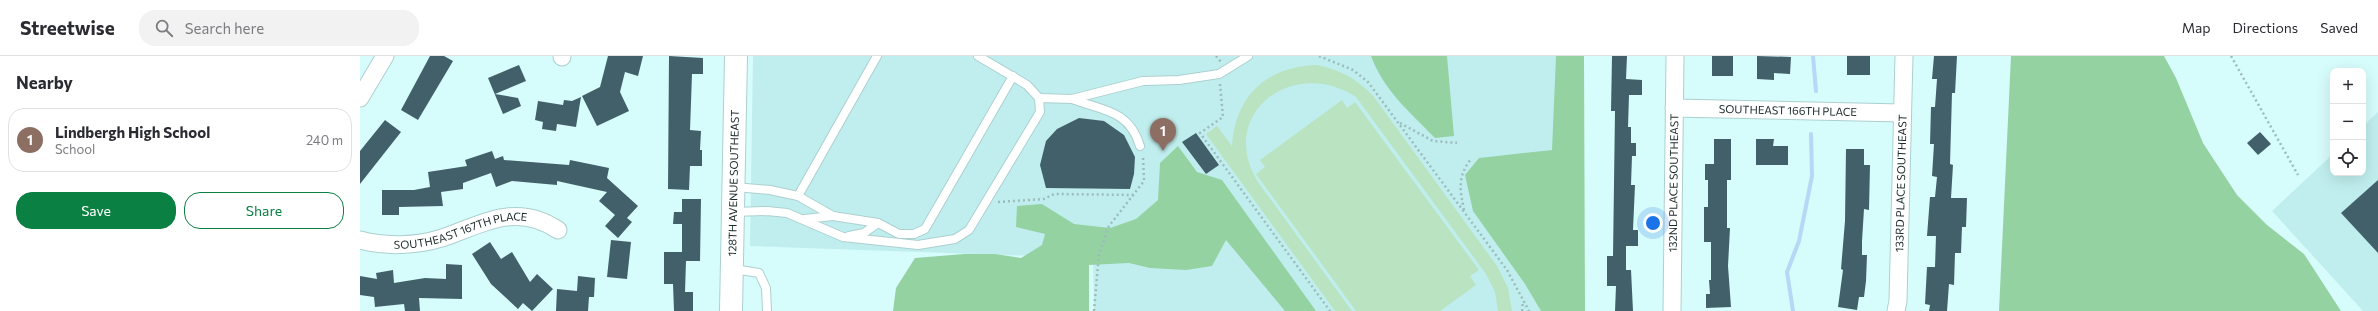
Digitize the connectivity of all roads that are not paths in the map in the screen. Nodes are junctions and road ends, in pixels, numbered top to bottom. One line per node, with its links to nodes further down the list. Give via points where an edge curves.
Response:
1 (384, 56): 9 (street)
2 (736, 56): 15 (street, 128TH AVENUE SOUTHEAST)
3 (878, 56): 16 (lane)
4 (978, 56): 8 (lane)
5 (1248, 56): 11 (lane, via 1219,74 1143,82)
6 (1675, 56): 12 (street, 132ND PLACE SOUTHEAST)
7 (1904, 56): 13 (street, 133RD PLACE SOUTHEAST)
8 (1013, 76): 10 (lane, via 1027,85); 20 (lane, via 925,229 914,234 899,234)
9 (360, 98)
10 (1039, 98): 11 (lane); 22 (lane, via 1040,112 969,230 955,239 918,245)
11 (1072, 99): 14 (lane, via 1124,118 1136,132)
12 (1674, 108): 13 (street, SOUTHEAST 166TH PLACE); 27 (street, 132ND PLACE SOUTHEAST)
13 (1902, 113): 28 (street, 133RD PLACE SOUTHEAST)
14 (1140, 146)
15 (733, 187): 16 (lane, via 770,190); 17 (street, 128TH AVENUE SOUTHEAST)
16 (798, 196): 18 (lane)
17 (732, 212): 19 (lane, via 767,211); 24 (street, 128TH AVENUE SOUTHEAST)
18 (833, 216): 19 (lane); 20 (lane)
19 (801, 220): 22 (lane)
20 (878, 223): 22 (lane, via 864,233)
21 (558, 230): 23 (street, SOUTHEAST 167TH PLACE, via 547,223 515,216 484,221 428,241 382,245)
22 (843, 237)
23 (360, 240)
24 (732, 269): 25 (street, 128TH AVENUE SOUTHEAST); 26 (lane, via 759,273 766,288)
25 (731, 311)
26 (767, 311)
27 (1672, 311)
28 (1896, 311)

